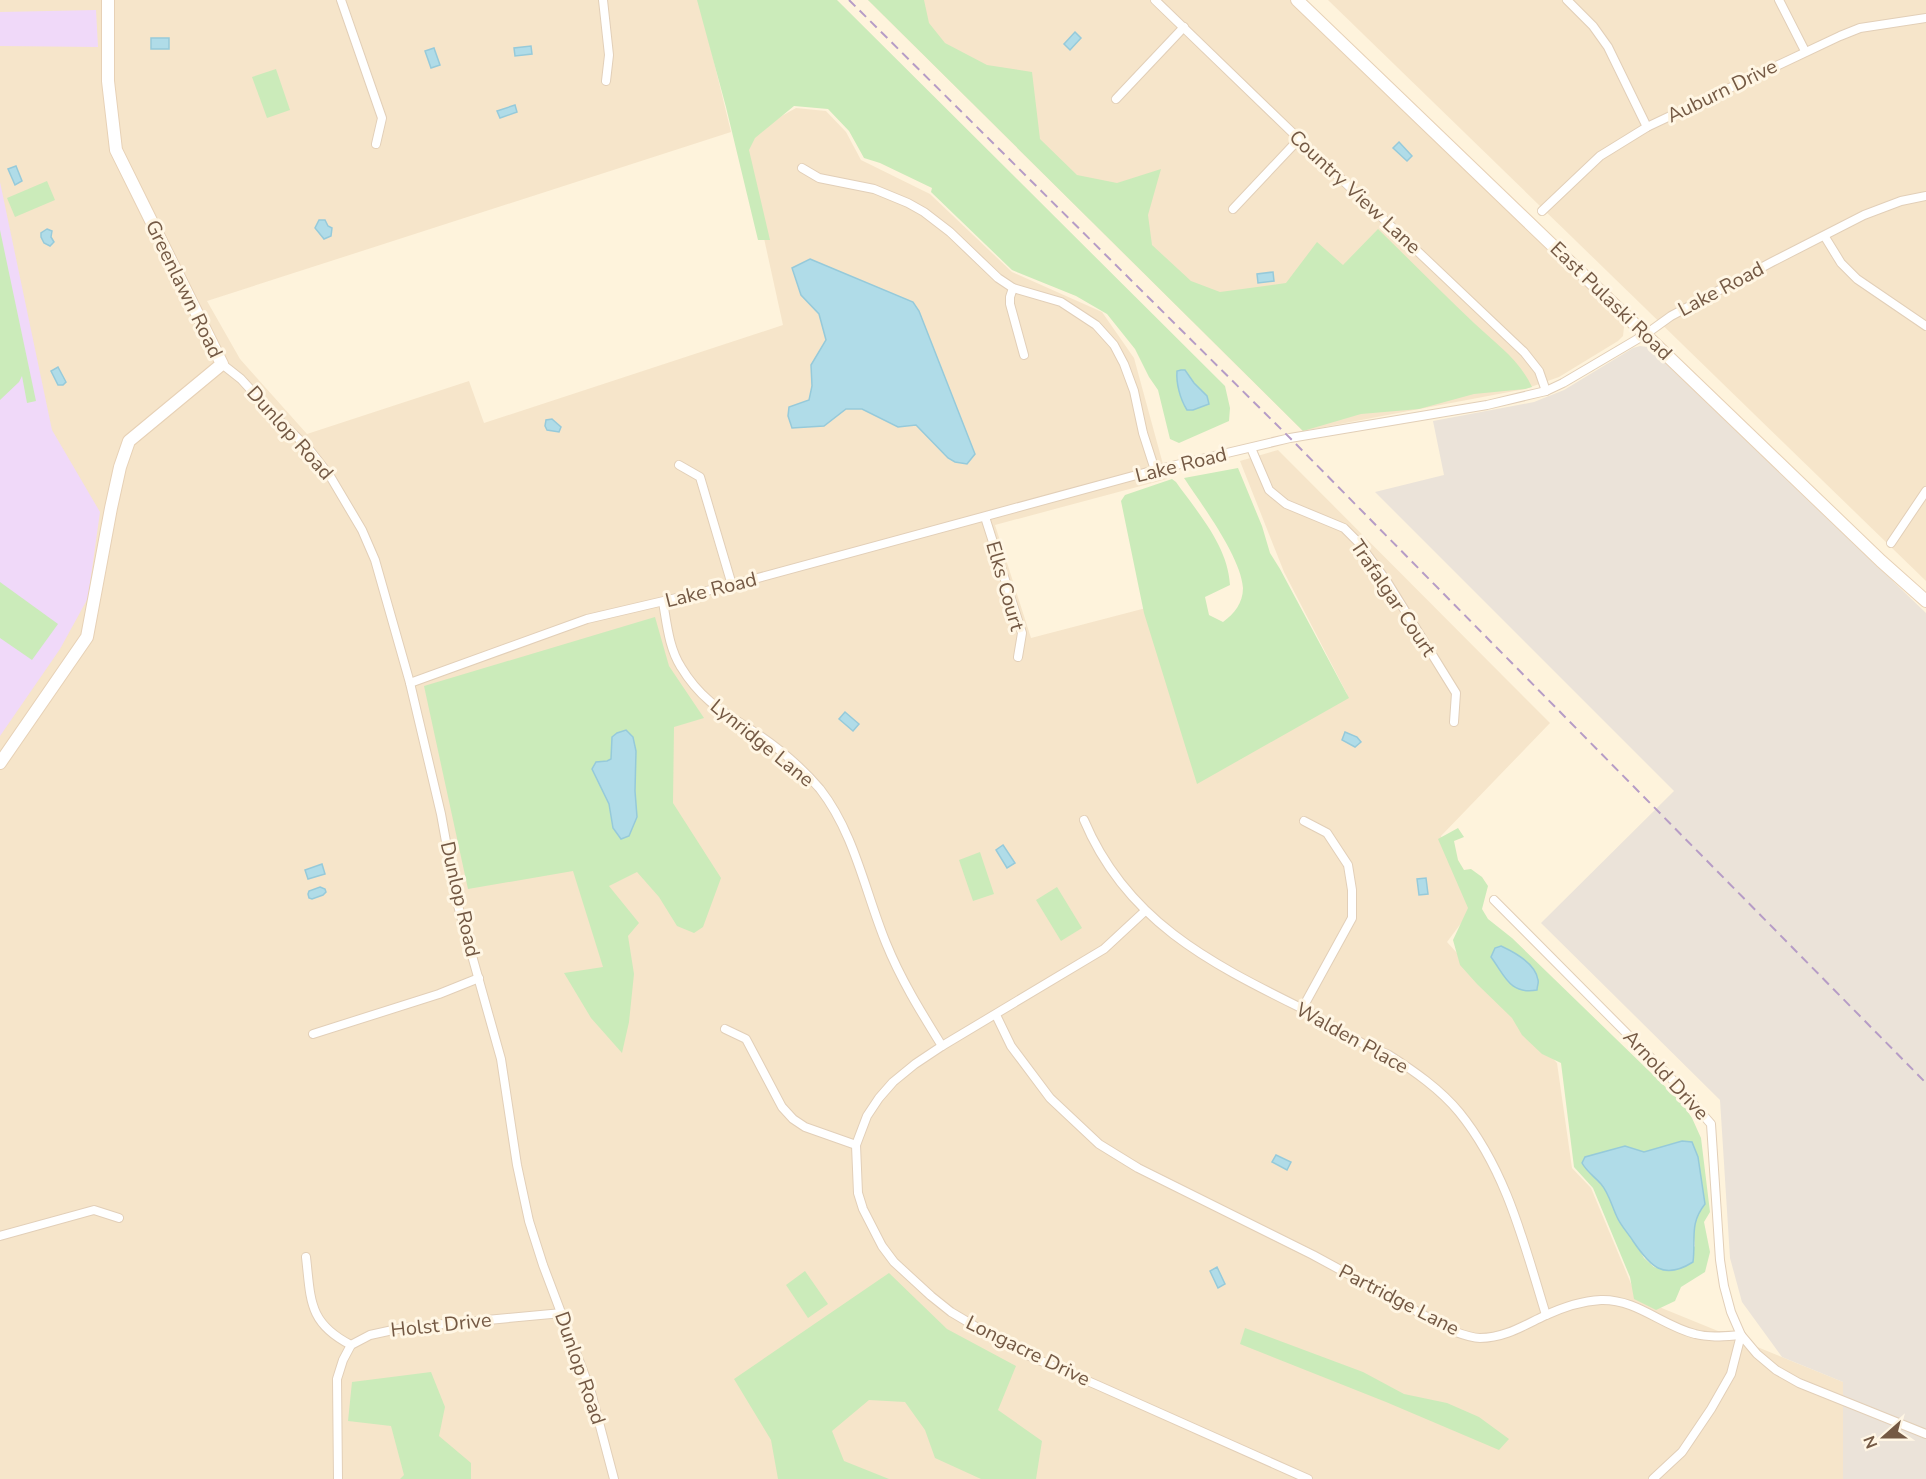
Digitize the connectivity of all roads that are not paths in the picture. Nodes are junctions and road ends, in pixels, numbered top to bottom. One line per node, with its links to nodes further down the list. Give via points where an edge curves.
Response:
1 (108, 0): 25 (main road, Greenlawn Road, via 108,81 116,150)
2 (341, 0): 15 (street, via 382,118)
3 (603, 0): 11 (street, via 609,55)
4 (1155, 0): 9 (street, Country View Lane)
5 (1298, 0): 23 (main road, East Pulaski Road)
6 (1567, 0): 13 (street, via 1608,47)
7 (1779, 0): 10 (street)
8 (1926, 18): 10 (street, Auburn Drive, via 1860,28)
9 (1184, 27): 12 (street); 14 (street, Country View Lane)
10 (1804, 51): 13 (street, Auburn Drive)
11 (606, 81)
12 (1116, 99)
13 (1647, 127): 19 (street, Auburn Drive, via 1600,156)
14 (1299, 140): 18 (street); 26 (street, Country View Lane, via 1524,352 1539,371)
15 (376, 144)
16 (802, 168): 21 (street, via 819,178 874,189 924,212)
17 (1926, 196): 20 (street, Lake Road, via 1864,215)
18 (1233, 209)
19 (1542, 211)
20 (1825, 237): 22 (street, via 1841,263 1857,279); 23 (street, Lake Road, via 1718,290)
21 (1013, 288): 24 (street, via 1010,304); 29 (street, via 1061,302 1096,325 1114,345 1134,391)
22 (1926, 326)
23 (1646, 334): 26 (street, Lake Road); 34 (main road, East Pulaski Road)
24 (1024, 355)
25 (222, 364): 37 (street, Dunlop Road, via 309,449 341,493 375,560); 39 (main road, Greenlawn Road, via 129,441 111,508 87,637)
26 (1546, 391): 27 (street, Lake Road)
27 (1251, 448): 29 (street, Lake Road); 38 (street, Trafalgar Court, via 1269,490 1286,504 1344,528 1386,580 1456,693)
28 (679, 465): 33 (street, via 700,477)
29 (1155, 470): 31 (street, Lake Road)
30 (1926, 491): 32 (street)
31 (985, 517): 33 (street, Lake Road); 36 (street, Elks Court, via 1022,633)
32 (1891, 543)
33 (732, 585): 35 (street, Lake Road)
34 (1926, 601)
35 (663, 602): 37 (street, Lake Road, via 586,619); 49 (street, Lynridge Lane, via 669,640 681,666 700,692 720,711 761,736 794,763 834,809 902,981)
36 (1018, 657)
37 (410, 682): 44 (street, Dunlop Road, via 457,902)
38 (1454, 722)
39 (0, 763)
40 (1084, 820): 43 (street, Walden Place, via 1111,872)
41 (1305, 821): 45 (street, via 1327,833 1348,865 1352,918)
42 (1494, 900): 56 (street, Arnold Drive, via 1712,1124 1720,1260 1731,1312)
43 (1145, 911): 45 (street, Walden Place, via 1202,953); 46 (street, Longacre Drive, via 1104,950)
44 (479, 978): 48 (street); 54 (street, Dunlop Road, via 501,1059 516,1166 529,1221)
45 (1302, 1009): 55 (street, Walden Place, via 1412,1070 1458,1112 1484,1149 1508,1195)
46 (996, 1014): 49 (street, Longacre Drive); 55 (street, Partridge Lane, via 1011,1046 1050,1098 1099,1144 1138,1168 1313,1255 1453,1331 1478,1339 1501,1335)
47 (725, 1029): 50 (street, via 746,1039 782,1107 793,1119)
48 (313, 1034)
49 (942, 1047): 50 (street, Longacre Drive, via 893,1082 867,1116)
50 (856, 1145): 61 (street, Longacre Drive, via 858,1193 871,1227 894,1262 951,1312 1027,1355)
51 (119, 1218): 52 (street, via 94,1210)
52 (0, 1236)
53 (306, 1257): 57 (street, via 317,1317 331,1333)
54 (562, 1313): 57 (street, Holst Drive, via 394,1329); 60 (street, Dunlop Road, via 594,1402)
55 (1546, 1315): 56 (street, Partridge Lane, via 1602,1300 1631,1304 1695,1335)
56 (1741, 1335): 58 (street, via 1776,1370 1799,1383); 62 (street, via 1731,1374 1711,1409 1682,1452)
57 (351, 1345): 59 (street, via 337,1378)
58 (1926, 1434)
59 (338, 1479)
60 (614, 1479)
61 (1308, 1479)
62 (1653, 1479)

